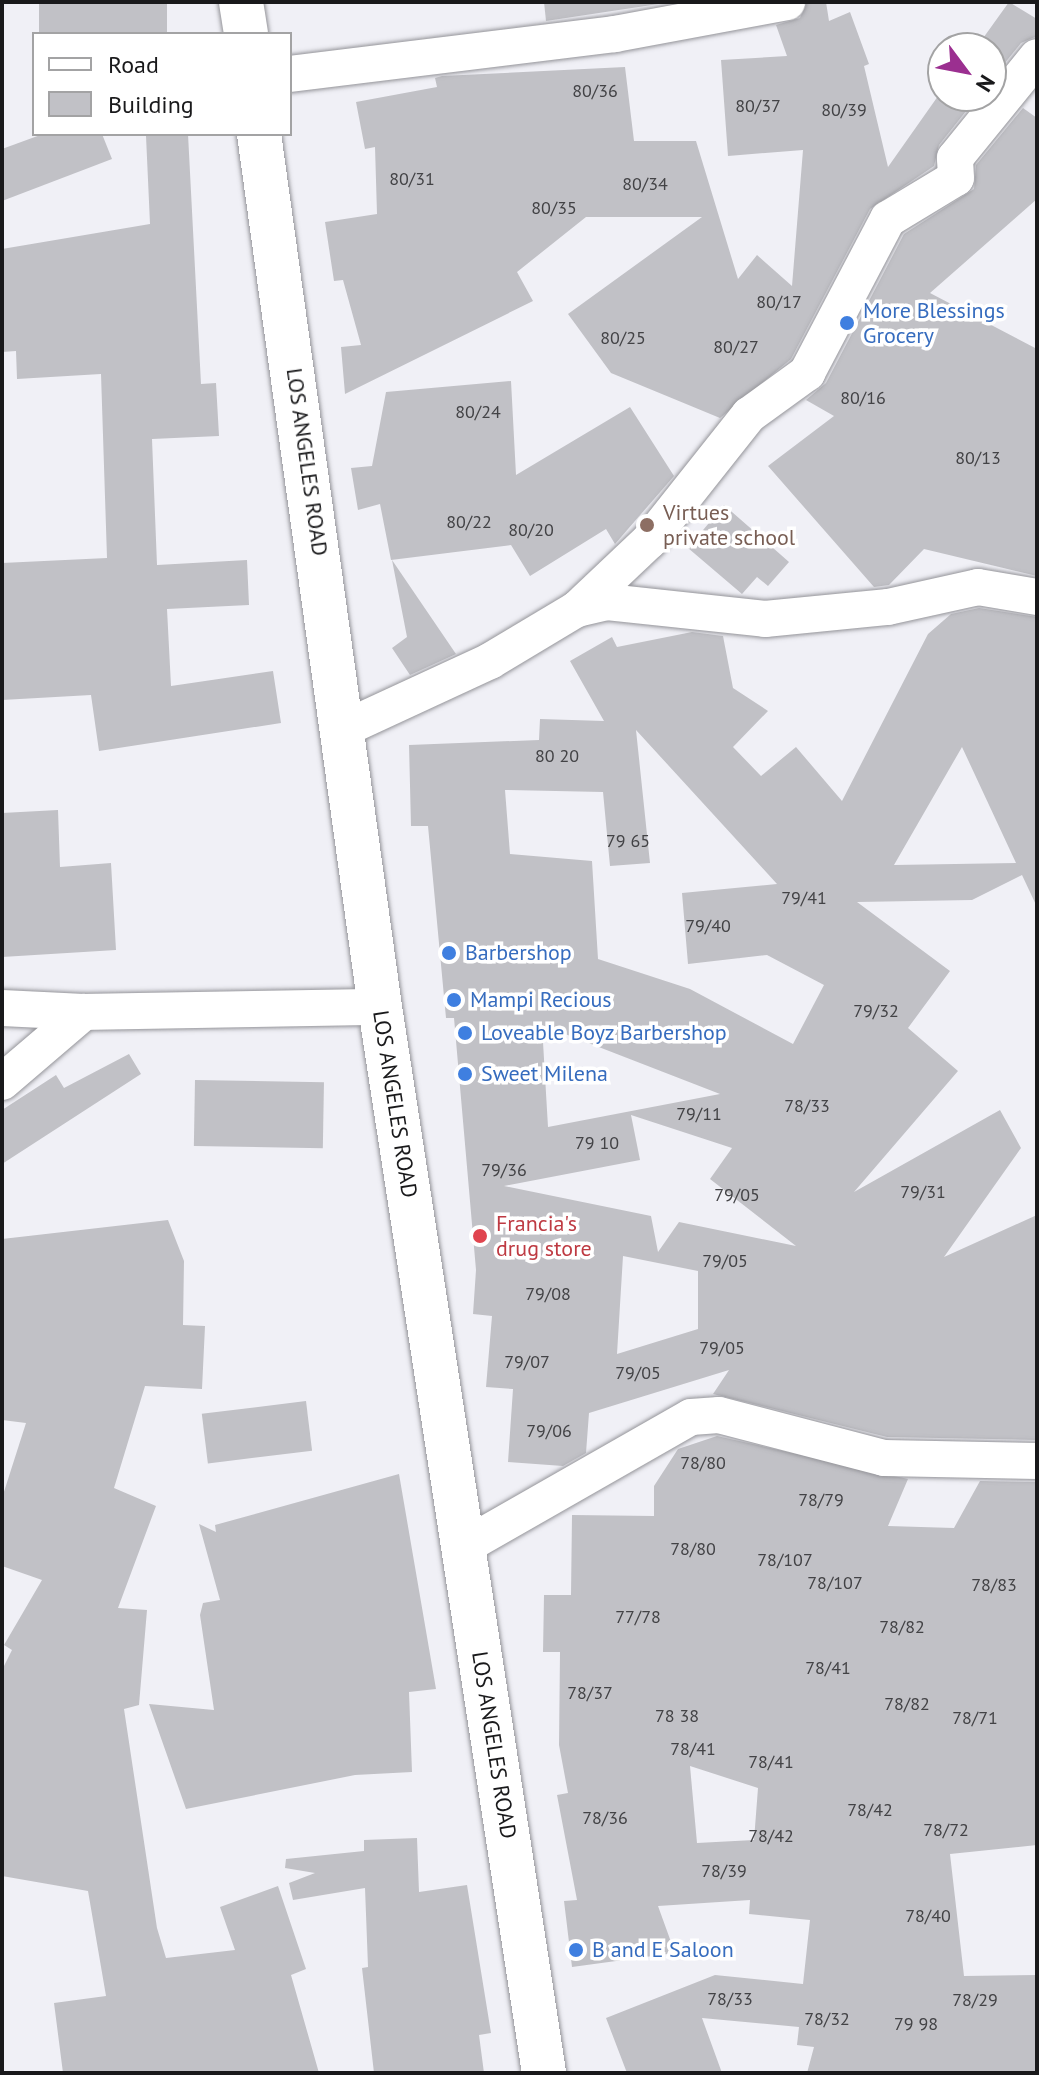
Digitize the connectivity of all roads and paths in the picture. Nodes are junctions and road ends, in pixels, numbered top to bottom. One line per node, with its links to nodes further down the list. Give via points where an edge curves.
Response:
1 (241, 2): 3 (main road)
2 (787, 2): 5 (street, via 615,34)
3 (246, 32)
4 (1037, 57): 8 (street, via 955,158 956,178 888,219 807,373 749,415 649,541)
5 (292, 74)
6 (259, 136): 9 (main road, LOS ANGELES ROAD)
7 (1037, 597): 8 (street, via 978,587 888,607 765,619 607,602)
8 (577, 609): 9 (street, via 490,661)
9 (343, 729): 10 (main road, LOS ANGELES ROAD)
10 (380, 1007): 12 (street); 15 (main road, LOS ANGELES ROAD)
11 (2, 1008): 12 (street)
12 (84, 1012): 13 (street)
13 (2, 1082)
14 (1037, 1461): 15 (street, via 884,1458 719,1415 691,1417)
15 (463, 1547): 16 (main road, LOS ANGELES ROAD)
16 (544, 2073)

